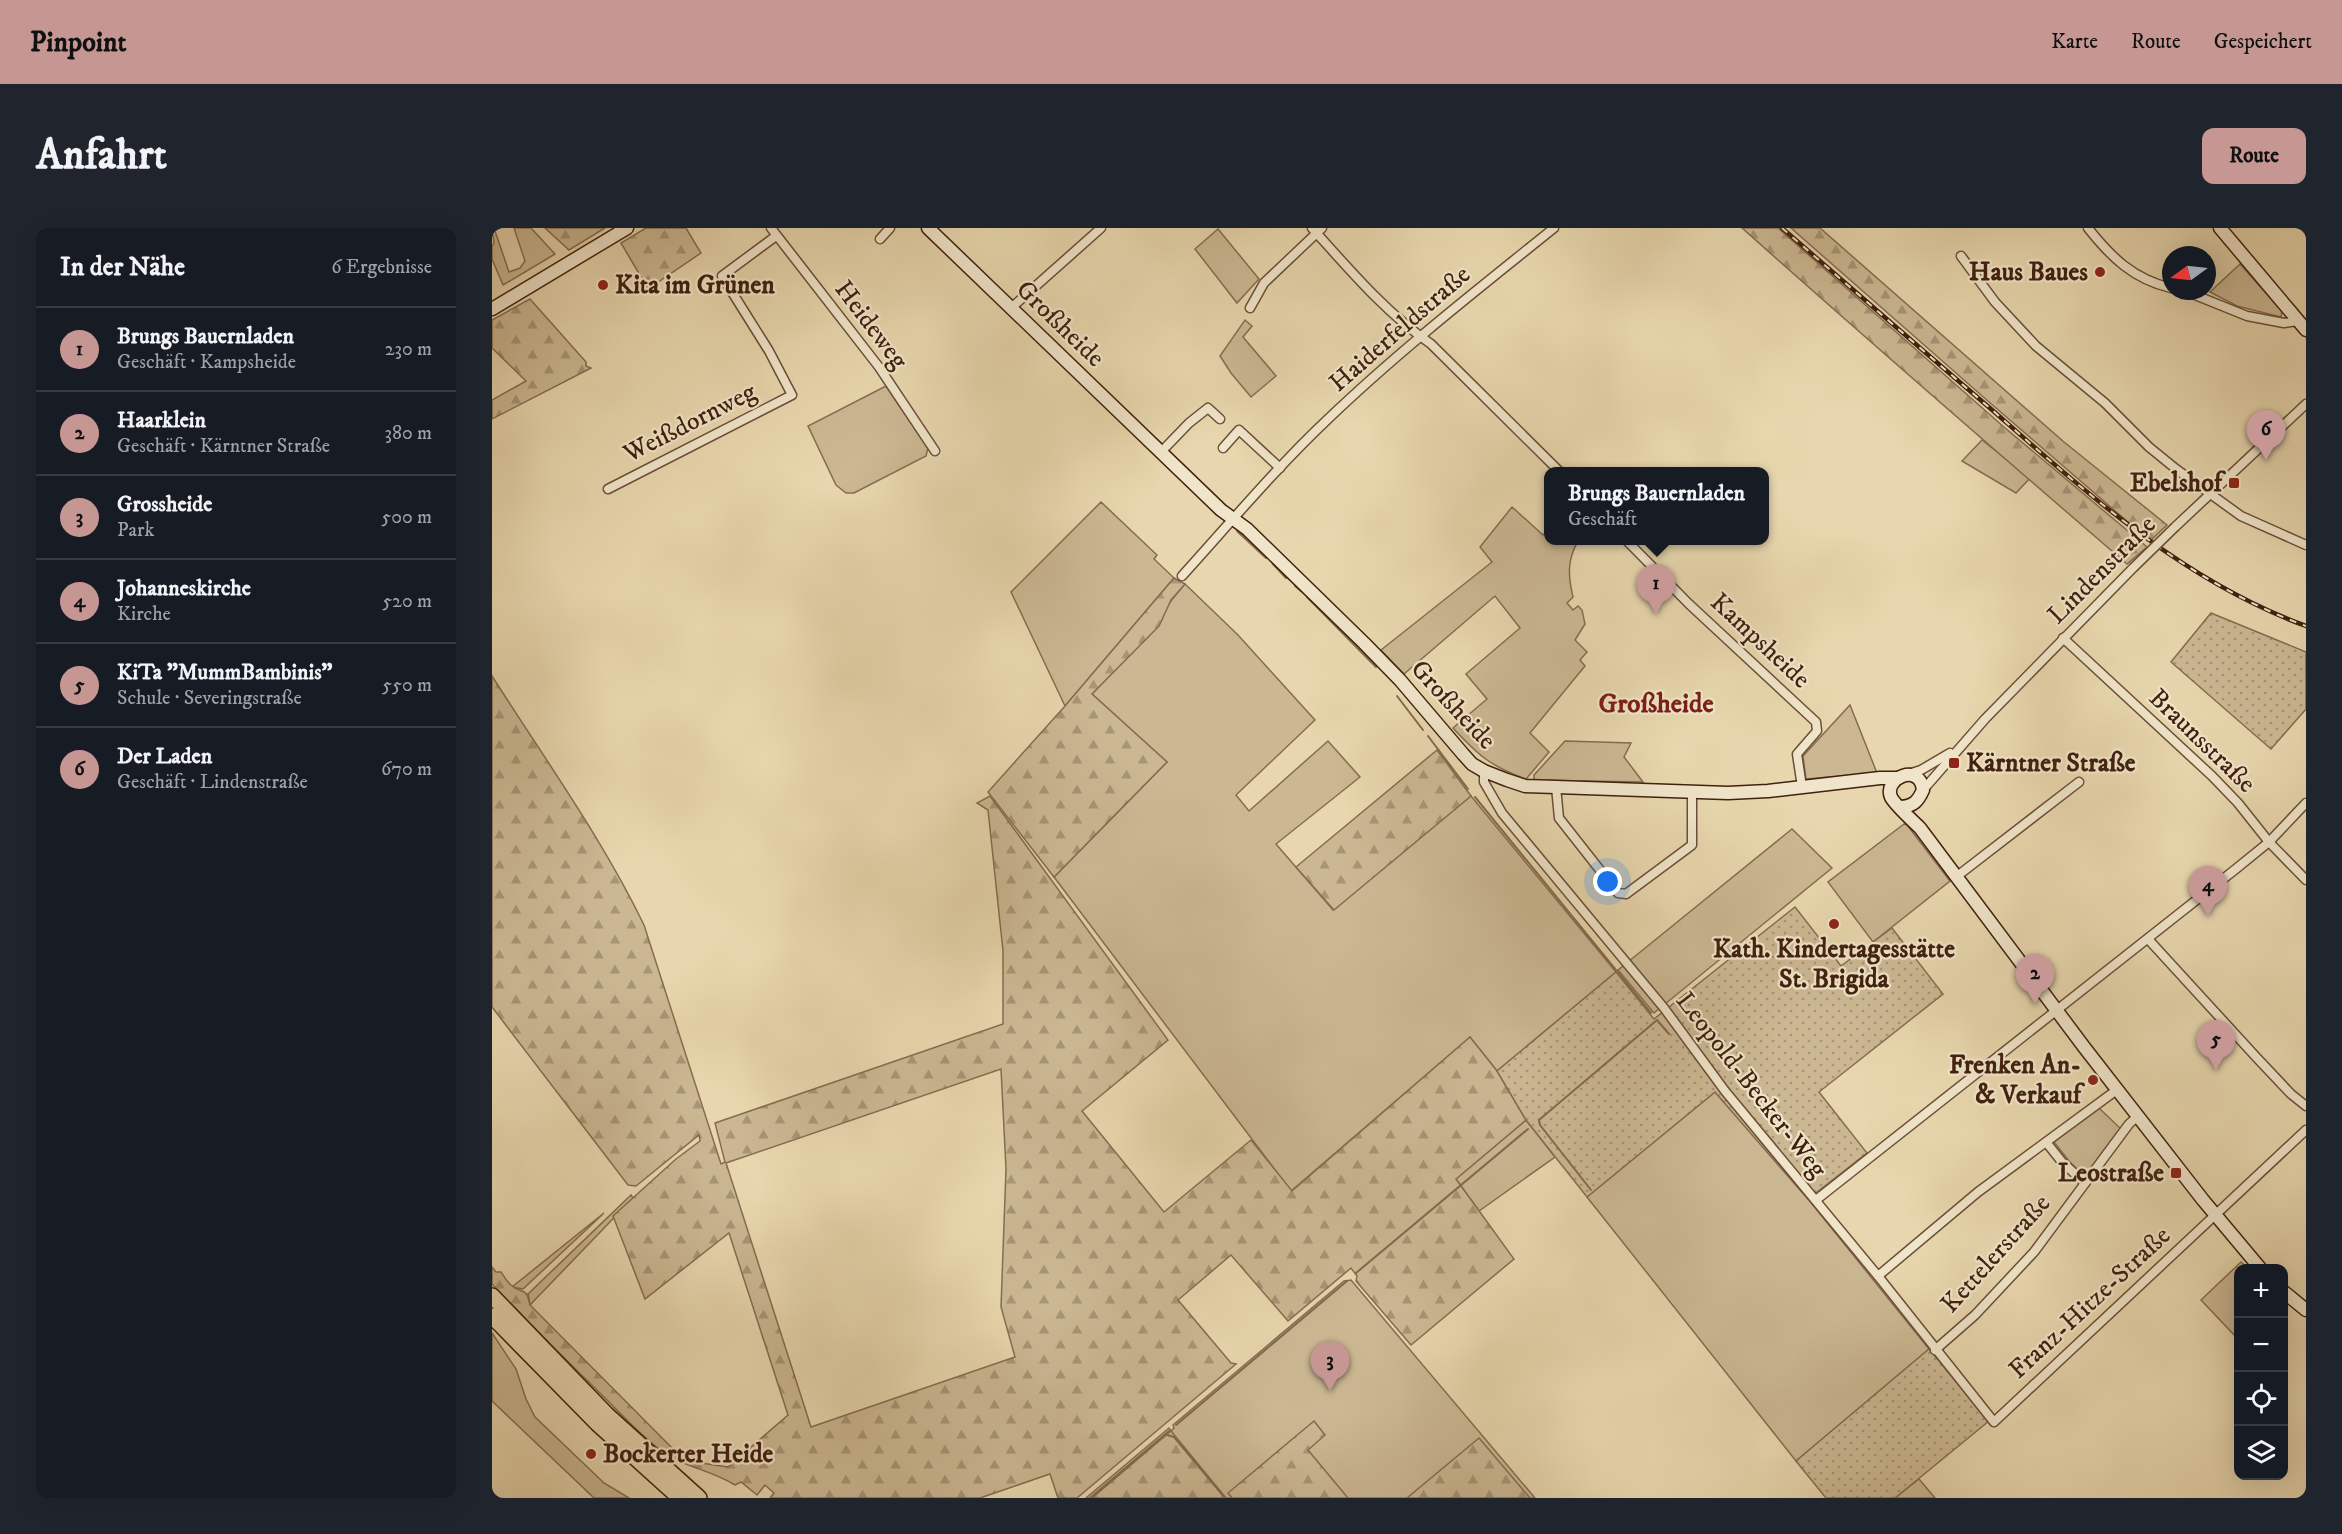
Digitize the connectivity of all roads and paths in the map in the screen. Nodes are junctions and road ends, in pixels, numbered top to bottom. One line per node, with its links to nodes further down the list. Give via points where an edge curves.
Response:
1 (627, 228): 16 (street)
2 (890, 228): 10 (street)
3 (928, 228): 14 (street, Großheide)
4 (1101, 228): 14 (street)
5 (1554, 228): 18 (street, Haiderfeldstraße)
6 (2088, 228): 12 (street, via 2127,269)
7 (2220, 228): 17 (street)
8 (1317, 230): 15 (street, via 1264,283); 18 (street, via 1364,284)
9 (774, 232): 22 (street, Heideweg, via 879,367); 26 (street, Weißdornweg, via 722,276 792,395)
10 (880, 239)
11 (1961, 256): 27 (street, via 1995,302 2036,346 2105,403 2149,447)
12 (2162, 285)
13 (2207, 300): 17 (street, via 2247,316)
14 (1011, 308): 23 (street, Großheide)
15 (1250, 308)
16 (492, 309)
17 (2302, 325)
18 (1421, 337): 24 (street); 25 (street, Haiderfeldstraße, via 1327,419)
19 (2306, 404): 27 (street, Lindenstraße)
20 (1220, 419): 23 (street, via 1208,408)
21 (1223, 448): 25 (street, via 1239,430)
22 (935, 451)
23 (1161, 452): 28 (street, Großheide)
24 (1555, 467)
25 (1280, 468): 28 (street, Haiderfeldstraße)
26 (608, 489)
27 (2210, 495): 30 (street, via 2241,516); 32 (street, Lindenstraße, bridge)
28 (1233, 518): 31 (street, Haiderfeldstraße); 34 (street, Großheide, via 1364,643 1472,764)
29 (1631, 545): 38 (street, Kampsheide, via 1816,722 1817,731 1797,754)
30 (2306, 545)
31 (1182, 576)
32 (2063, 638): 33 (street, Lindenstraße); 46 (street, Braunsstraße, via 2212,776)
33 (1960, 746): 35 (street, Lindenstraße, via 1938,762); 42 (street, Lindenstraße)
34 (1484, 771): 39 (street, Großheide, via 1525,786); 57 (street, Leopold-Becker-Weg, via 1484,782 1502,813)
35 (1903, 776): 36 (street, Großheide); 40 (street); 42 (street, via 1919,778)
36 (1869, 781): 38 (street, Großheide); 40 (street, Großheide, via 1879,782)
37 (2079, 782): 47 (street)
38 (1802, 787): 41 (street, Großheide)
39 (1556, 788): 41 (street, Großheide); 41 (street, via 1559,818 1618,893 1626,894 1692,845)
40 (1889, 790): 44 (street, via 1892,800)
41 (1692, 792)
42 (1921, 795): 44 (street, via 1909,807); 45 (street)
43 (2306, 804): 46 (street)
44 (1901, 807): 45 (street)
45 (1920, 828): 47 (street)
46 (2269, 842): 48 (street, Braunsstraße); 49 (street)
47 (1956, 877): 50 (street)
48 (2306, 880)
49 (2148, 939): 50 (street); 52 (street)
50 (2057, 1010): 51 (street); 57 (street)
51 (2118, 1089): 53 (street); 55 (street)
52 (2306, 1106)
53 (2138, 1116): 56 (street, Kettelerstraße); 58 (street)
54 (2306, 1130): 58 (street, Franz-Hitze-Straße)
55 (2046, 1142): 56 (street, Kettelerstraße); 60 (street, via 1978,1192)
56 (2085, 1184): 65 (street, Kettelerstraße, via 2034,1252 1975,1315)
57 (1816, 1200): 60 (street, Leopold-Becker-Weg)
58 (2215, 1215): 59 (street); 66 (street, Franz-Hitze-Straße)
59 (2256, 1264)
60 (1878, 1275): 65 (street, Leopold-Becker-Weg)
61 (492, 1296): 68 (highway, via 607,1415)
62 (2288, 1296): 63 (street)
63 (2306, 1310)
64 (492, 1316): 67 (highway, via 598,1424)
65 (1935, 1350): 66 (street, Leopold-Becker-Weg)
66 (1994, 1422)
67 (680, 1498)
68 (699, 1498)

